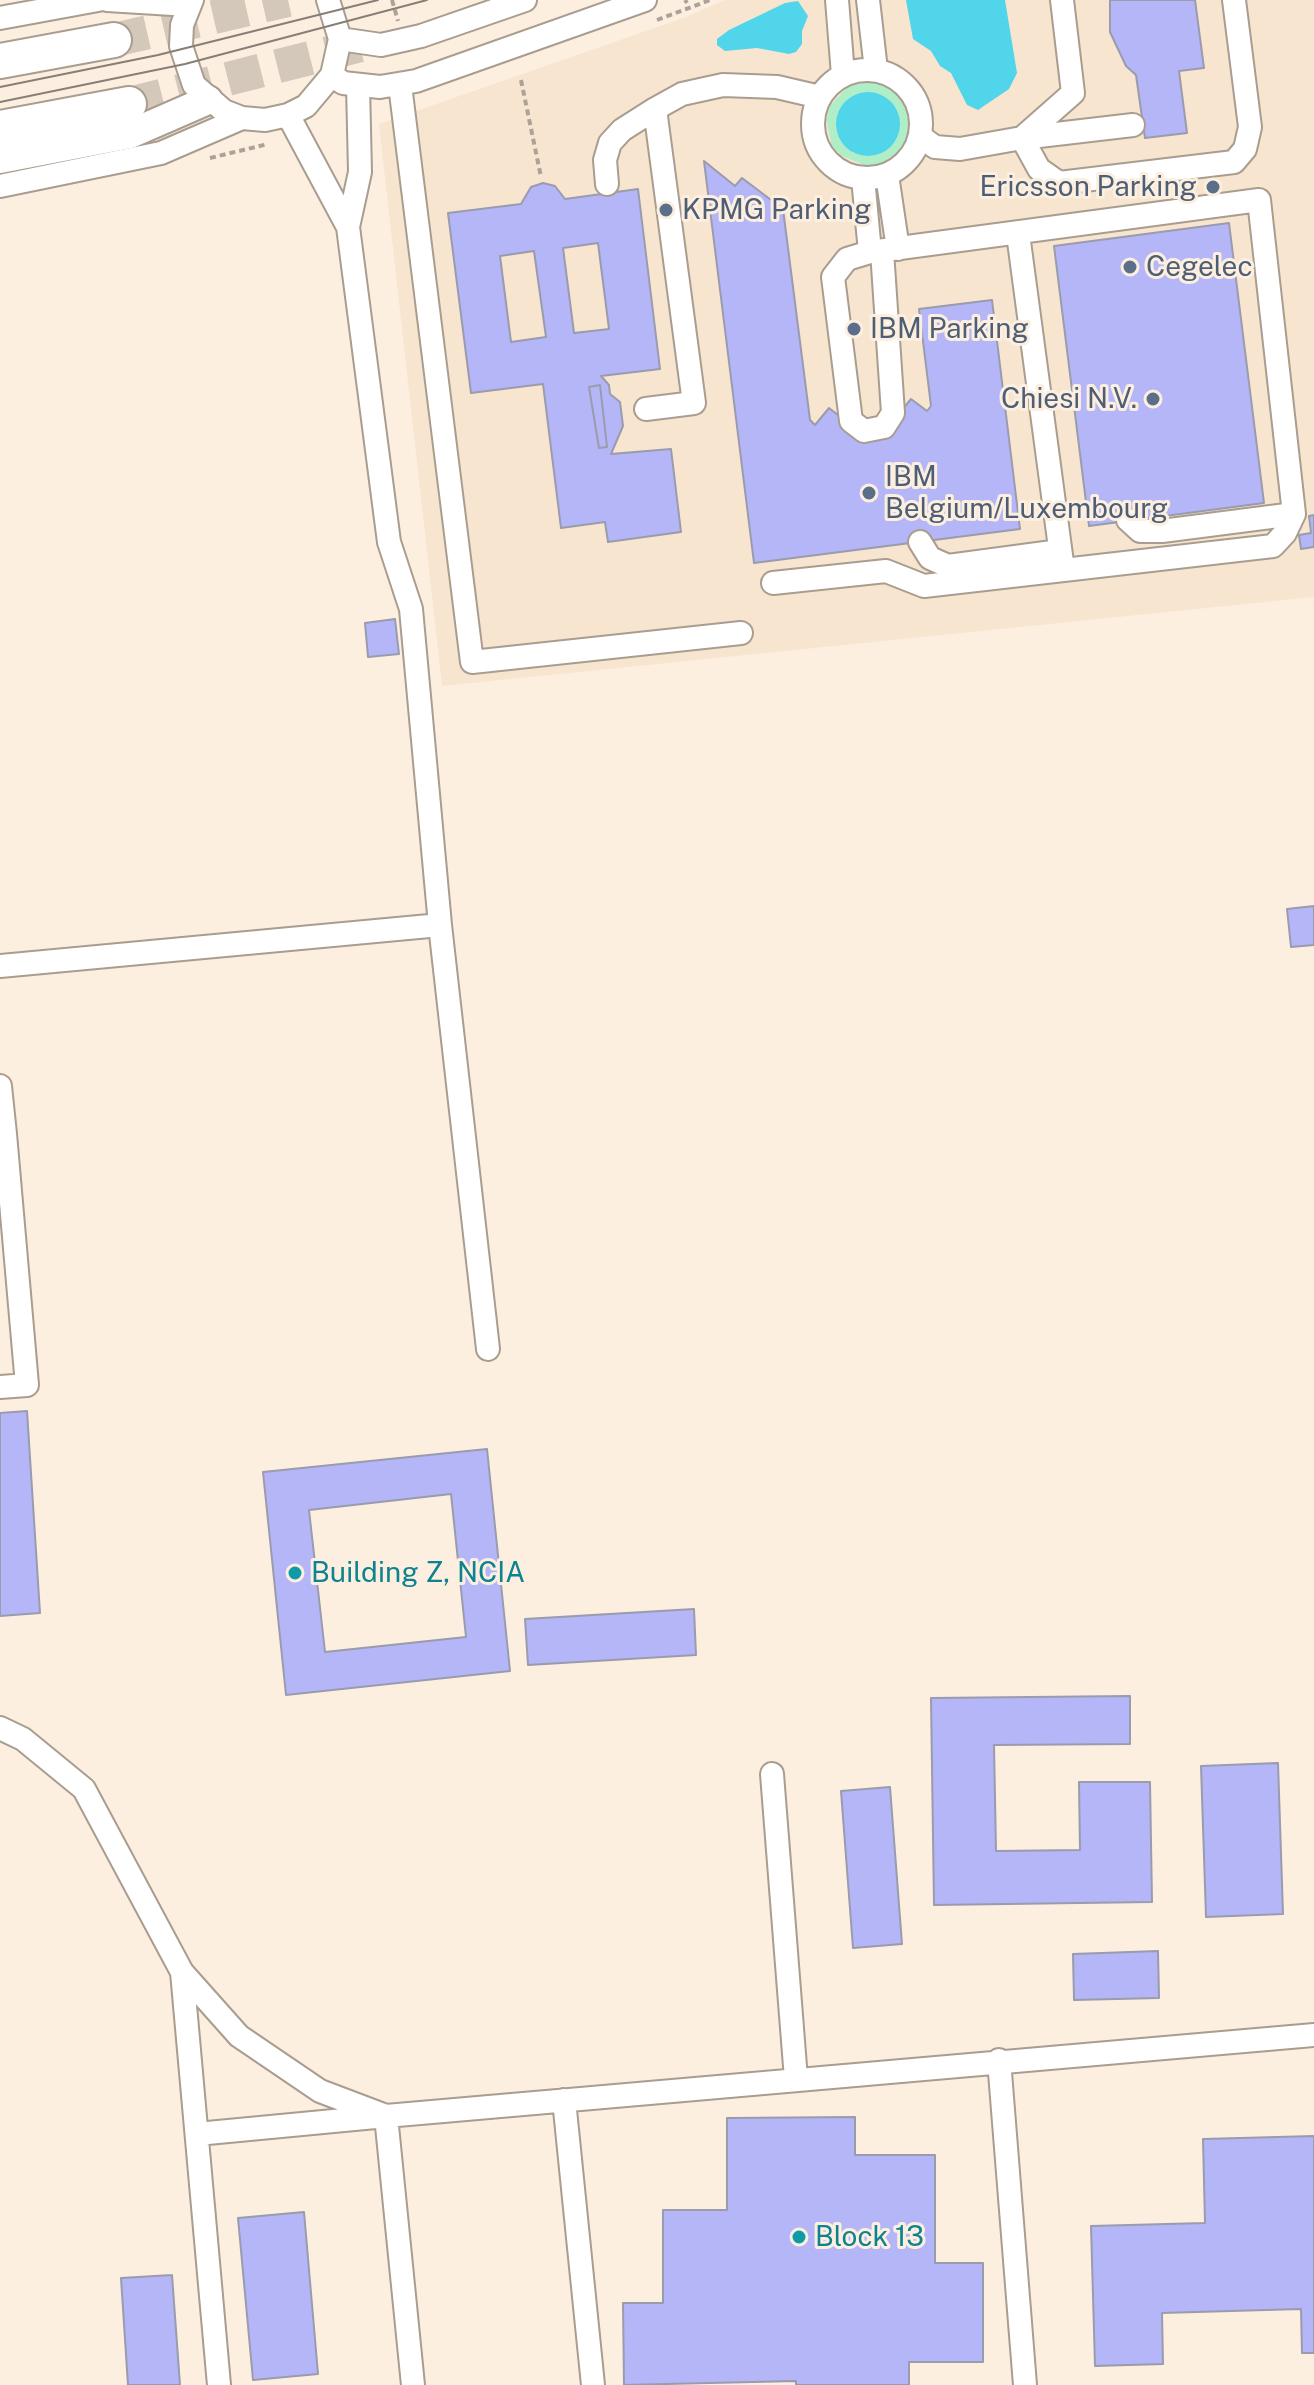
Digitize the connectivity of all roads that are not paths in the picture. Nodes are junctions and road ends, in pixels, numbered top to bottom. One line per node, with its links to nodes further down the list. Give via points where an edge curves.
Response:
1 (98, 0): 11 (street)
2 (107, 0): 9 (street)
3 (525, 0): 12 (street, via 381,45)
4 (645, 0): 19 (street)
5 (837, 0): 17 (street)
6 (868, 0): 15 (street)
7 (1062, 0): 29 (street, via 1073,93)
8 (1234, 0): 29 (street, via 1250,127 1245,149 1234,162 1059,183 1039,169)
9 (190, 3): 21 (street, via 182,25 182,50 194,85)
10 (334, 4): 12 (street)
11 (0, 18)
12 (340, 39): 16 (street)
13 (114, 40): 14 (highway)
14 (0, 61)
15 (876, 70): 17 (street); 28 (street, via 893,76 912,94 922,119)
16 (332, 75): 18 (street); 24 (street, via 306,106)
17 (843, 75): 20 (street)
18 (358, 85): 19 (street); 35 (street, via 360,172)
19 (400, 85): 44 (street, via 472,662)
20 (820, 97): 23 (street, via 777,87 723,85 682,94); 32 (street, via 812,123 822,154 847,175)
21 (208, 100): 25 (street); 30 (main road, via 130,134)
22 (129, 104): 27 (highway)
23 (655, 109): 33 (street, via 610,143); 38 (street, via 694,403)
24 (288, 115): 25 (street); 35 (street)
25 (242, 118): 34 (street, via 161,153)
26 (1133, 125): 29 (street)
27 (0, 128)
28 (921, 137): 29 (street, via 935,147 960,149); 31 (street, via 911,157)
29 (1022, 138)
30 (0, 159)
31 (887, 175): 32 (street); 37 (street)
32 (863, 178): 37 (street)
33 (607, 184)
34 (0, 186)
35 (348, 227): 45 (street, via 389,542 411,609)
36 (1018, 234): 37 (street); 39 (street, via 1259,200); 42 (street)
37 (883, 251): 37 (street, via 847,259 833,277 851,421 864,431 884,427 893,413)
38 (646, 409)
39 (1294, 514): 40 (street, via 1162,531 1140,531); 42 (street, via 1273,546)
40 (1128, 520)
41 (920, 542): 42 (street, via 930,558 948,566)
42 (1062, 561): 43 (street, via 924,586 886,571)
43 (773, 583)
44 (741, 633)
45 (440, 925): 46 (street); 49 (street)
46 (0, 966)
47 (0, 1086): 48 (street)
48 (3, 1134): 50 (street, via 27,1385)
49 (488, 1349)
50 (0, 1387)
51 (0, 1728): 53 (street, via 23,1739 84,1789)
52 (772, 1774): 56 (street)
53 (182, 1972): 58 (street, via 239,2036 320,2091); 59 (street)
54 (1314, 2035): 55 (street)
55 (999, 2060): 56 (street); 63 (street)
56 (796, 2079): 57 (street)
57 (564, 2100): 58 (street); 62 (street)
58 (386, 2116): 59 (street); 61 (street)
59 (197, 2134): 60 (street)
60 (219, 2385)
61 (413, 2385)
62 (593, 2385)
63 (1025, 2385)

